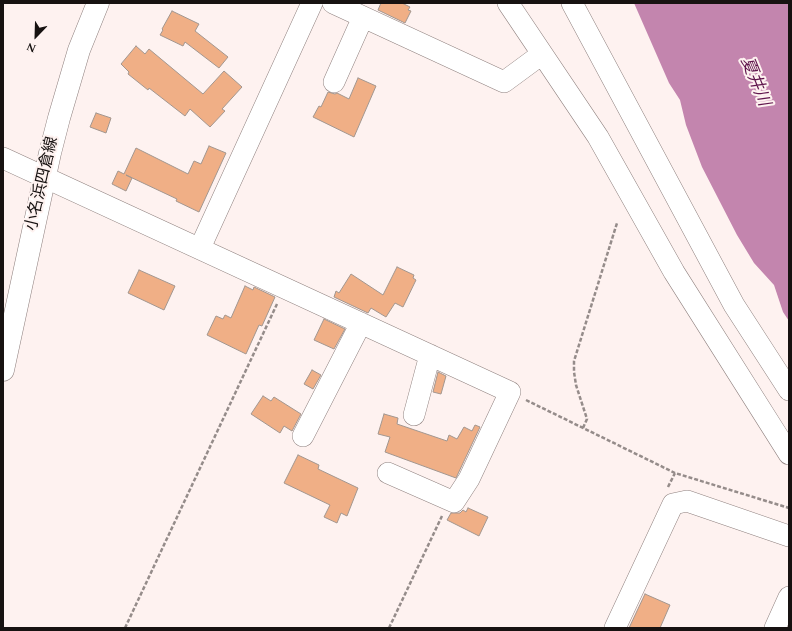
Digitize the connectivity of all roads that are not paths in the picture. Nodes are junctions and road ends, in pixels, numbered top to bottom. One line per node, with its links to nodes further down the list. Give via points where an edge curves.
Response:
1 (312, 3): 11 (street)
2 (333, 3): 6 (street)
3 (508, 3): 7 (street)
4 (572, 3): 15 (street, via 734,305)
5 (94, 7): 10 (main road, 小名浜四倉線, via 58,118)
6 (363, 17): 7 (street, via 504,82); 8 (street)
7 (542, 54): 18 (street, via 598,137 674,272)
8 (334, 82)
9 (3, 158): 10 (street)
10 (44, 178): 11 (street); 14 (main road, 小名浜四倉線)
11 (200, 248): 12 (street)
12 (361, 323): 13 (street); 17 (street)
13 (430, 355): 16 (street); 19 (street, via 510,392 469,478 454,502)
14 (3, 370)
15 (789, 390)
16 (414, 416)
17 (304, 436)
18 (789, 454)
19 (388, 473)
20 (789, 536): 22 (street, via 687,501 673,504)
21 (789, 597): 23 (street)
22 (615, 628)
23 (775, 628)

